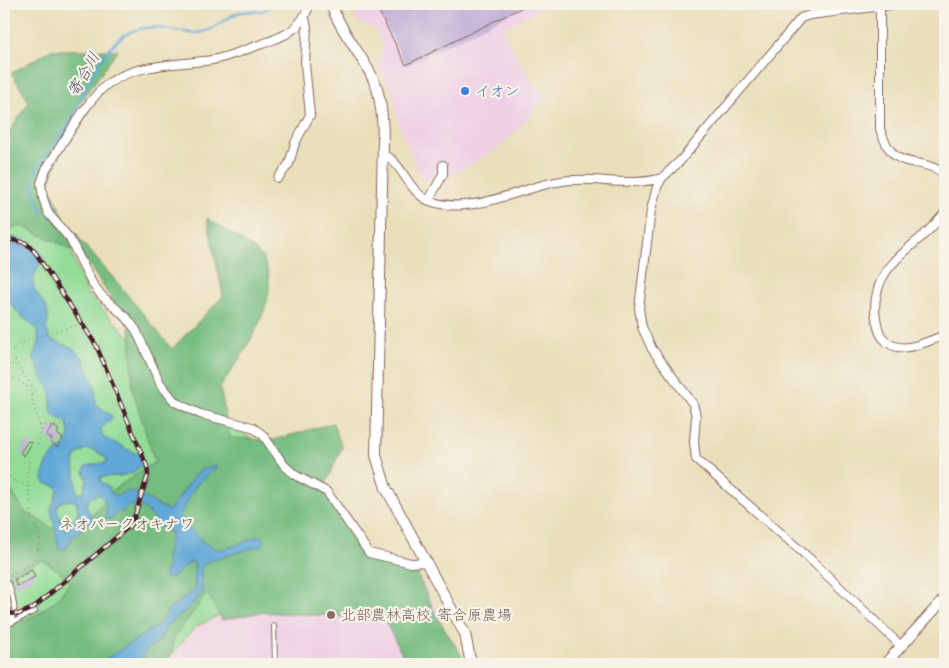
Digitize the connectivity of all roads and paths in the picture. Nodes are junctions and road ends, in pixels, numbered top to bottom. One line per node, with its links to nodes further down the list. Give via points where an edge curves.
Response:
1 (310, 4): 5 (street)
2 (331, 4): 6 (street, via 377,89 381,105)
3 (898, 4): 4 (street)
4 (880, 5): 8 (street, via 880,129 892,154 900,160 933,167); 10 (street, via 801,18 681,160)
5 (305, 18): 9 (street, via 310,116 295,143 289,164); 23 (street, via 280,38 228,56 144,68 124,74 108,84 96,94 46,170 41,183 42,198 48,213 70,239 92,283 136,330 160,382 175,402 200,414 252,427 264,435 290,470 327,492 369,553 419,564)
6 (382, 154): 11 (street, via 391,159 406,182); 23 (street, via 376,455 386,488)
7 (443, 165): 11 (street, via 443,174)
8 (945, 174)
9 (278, 178)
10 (662, 178): 11 (street, via 644,183 555,182 487,202 441,204); 30 (street, via 651,210 639,308 642,327 652,348 692,404 696,416 696,459 809,558)
11 (429, 200)
12 (945, 212): 14 (street, via 890,265 875,296 876,319 881,335 889,344 897,348 911,348)
13 (79, 325): 15 (path, via 34,337 13,347 12,355)
14 (945, 335)
15 (16, 362): 16 (path); 18 (path, via 31,384 34,391)
16 (4, 370)
17 (4, 378): 18 (path, via 16,379 27,387)
18 (31, 396): 20 (path)
19 (74, 425): 20 (path)
20 (39, 426): 22 (path, via 39,442 30,457)
21 (4, 468): 22 (path, via 14,482)
22 (28, 485): 24 (path, via 32,519 40,537 38,549 32,563 10,576)
23 (428, 562): 32 (street, via 465,634)
24 (9, 584): 27 (lane, via 14,604)
25 (945, 598): 30 (street)
26 (35, 611): 27 (lane)
27 (11, 623): 29 (lane)
28 (274, 626): 31 (lane)
29 (4, 631)
30 (901, 646): 33 (street)
31 (274, 664)
32 (471, 664)
33 (885, 664)

